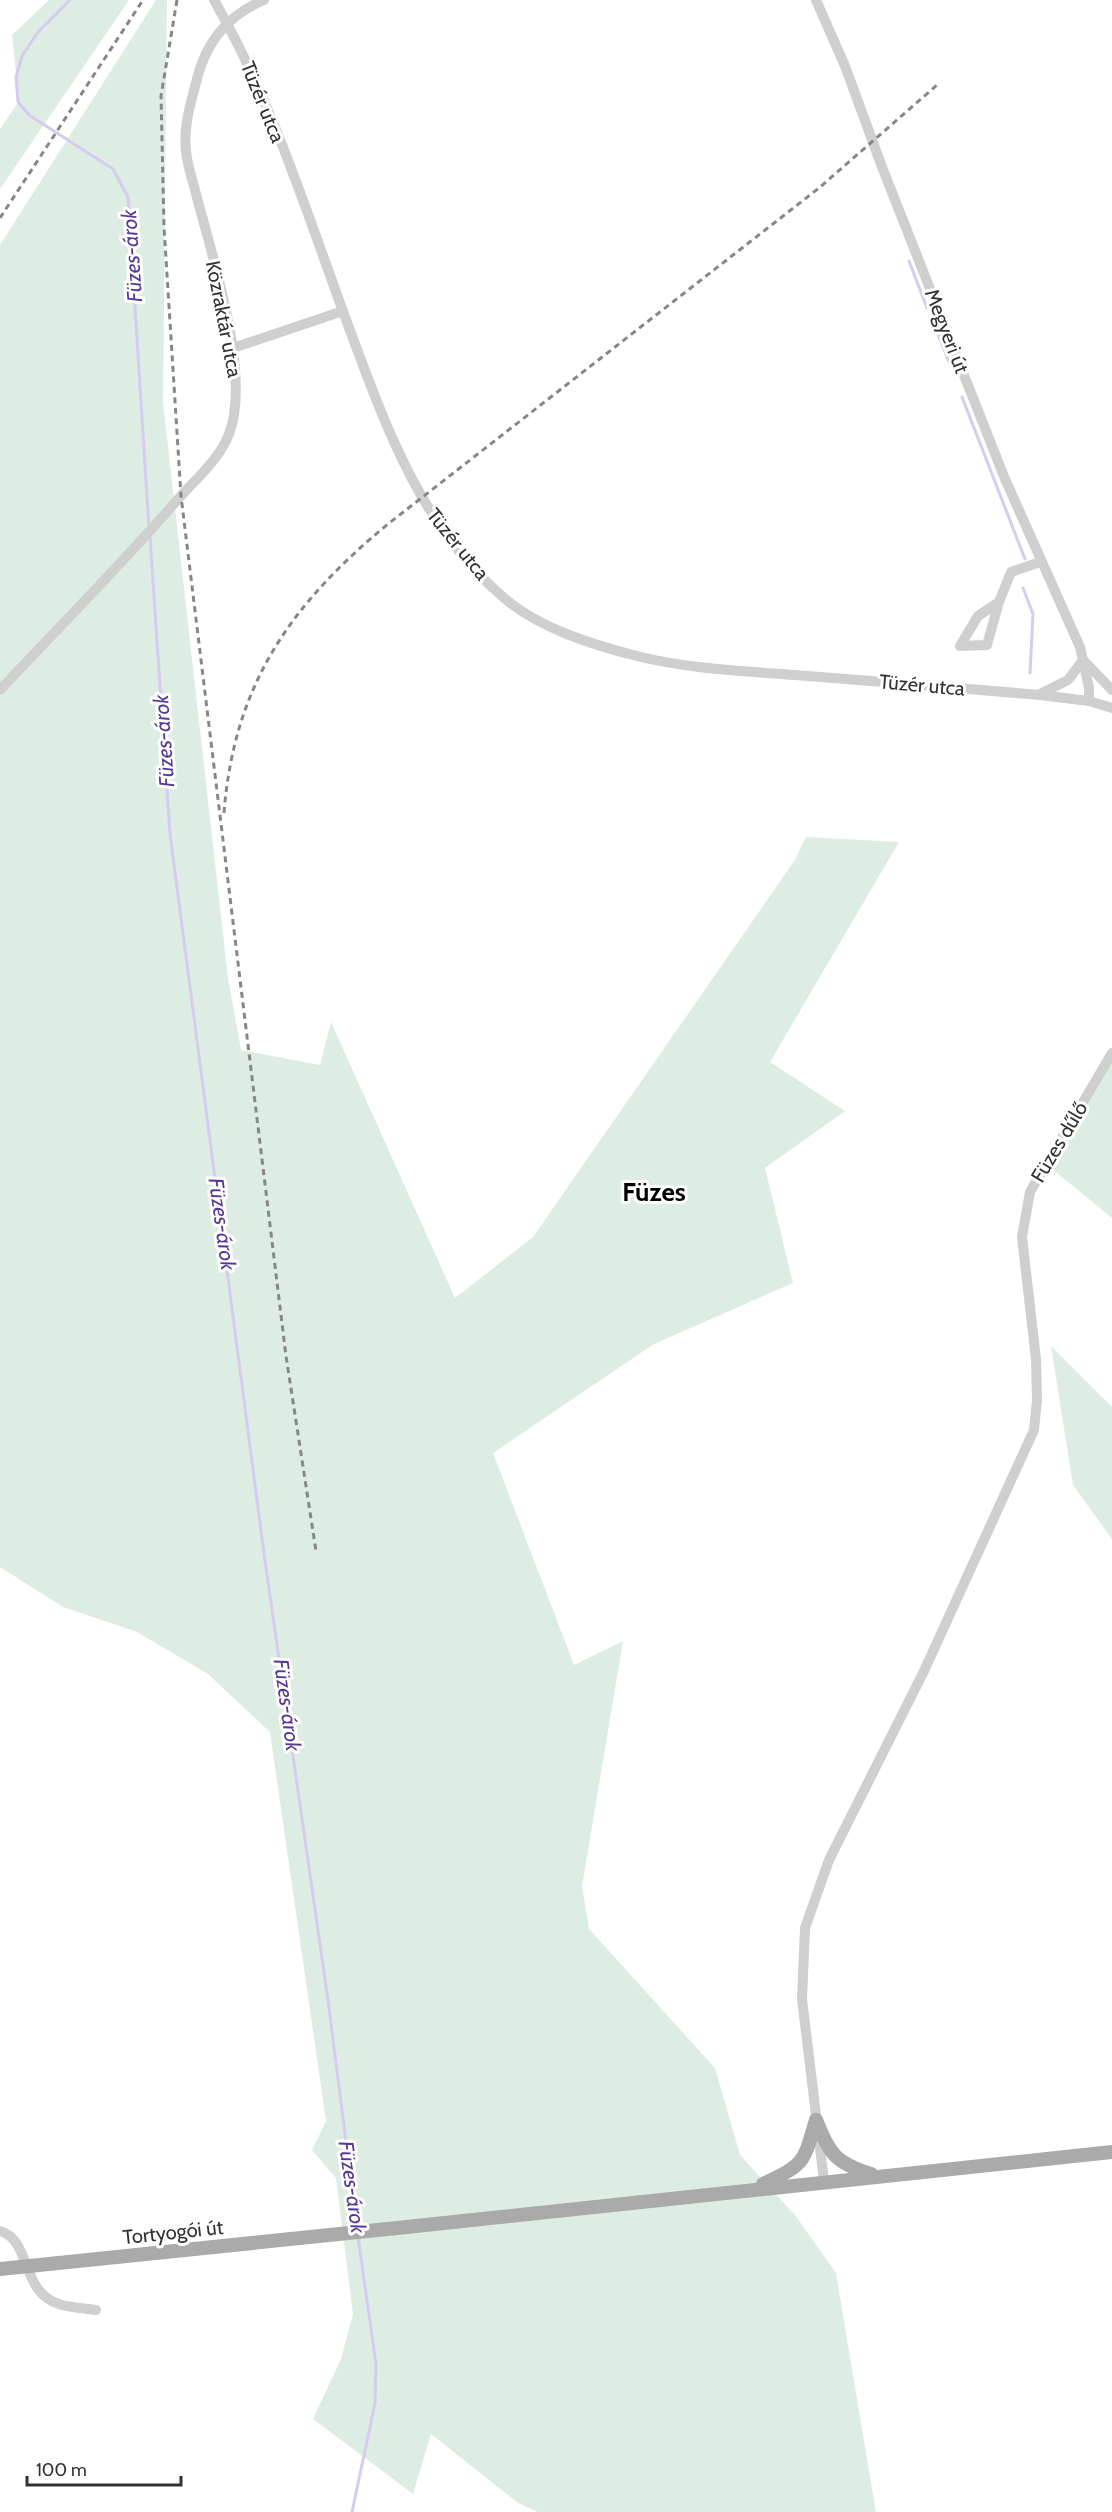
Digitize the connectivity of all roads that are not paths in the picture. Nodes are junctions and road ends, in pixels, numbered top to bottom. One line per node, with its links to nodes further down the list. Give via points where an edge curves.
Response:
1 (214, 0): 4 (street, Tüzér utca, via 247,62)
2 (264, 0): 5 (street, Közraktár utca, via 233,18 213,39 199,68 187,116 186,150)
3 (816, 0): 6 (street, Megyeri út)
4 (343, 311): 5 (street); 11 (street, Tüzér utca, via 390,438 428,507 467,562 505,600 563,633 638,656 696,668)
5 (233, 348): 9 (street, Közraktár utca, via 237,411 229,436 215,458)
6 (1040, 562): 7 (street, via 1011,572); 8 (street, Megyeri út)
7 (999, 602)
8 (1083, 660): 10 (street, Megyeri út); 11 (street, via 1068,680); 12 (street, Megyeri út)
9 (0, 690)
10 (1112, 690)
11 (1040, 695): 12 (street, Tüzér utca)
12 (1089, 701): 13 (street)
13 (1112, 708)
14 (1112, 1053): 15 (street, Füzes dűlő, via 1030,1192 1022,1238 1036,1359 1038,1400 1034,1430 924,1671 829,1860 806,1928 802,1999)
15 (816, 2120): 17 (main road, via 835,2159); 18 (street, Füzes dűlő); 19 (main road, via 799,2166)
16 (1112, 2152): 17 (main road, Tortyogói út)
17 (879, 2176): 18 (main road, Tortyogói út)
18 (824, 2181): 19 (main road, Tortyogói út)
19 (756, 2189): 21 (main road, Tortyogói út, via 369,2233)
20 (0, 2231): 21 (street, via 19,2244)
21 (25, 2266): 22 (main road, Tortyogói út); 23 (street, via 36,2287 48,2298 58,2304)
22 (0, 2269)
23 (96, 2310)

